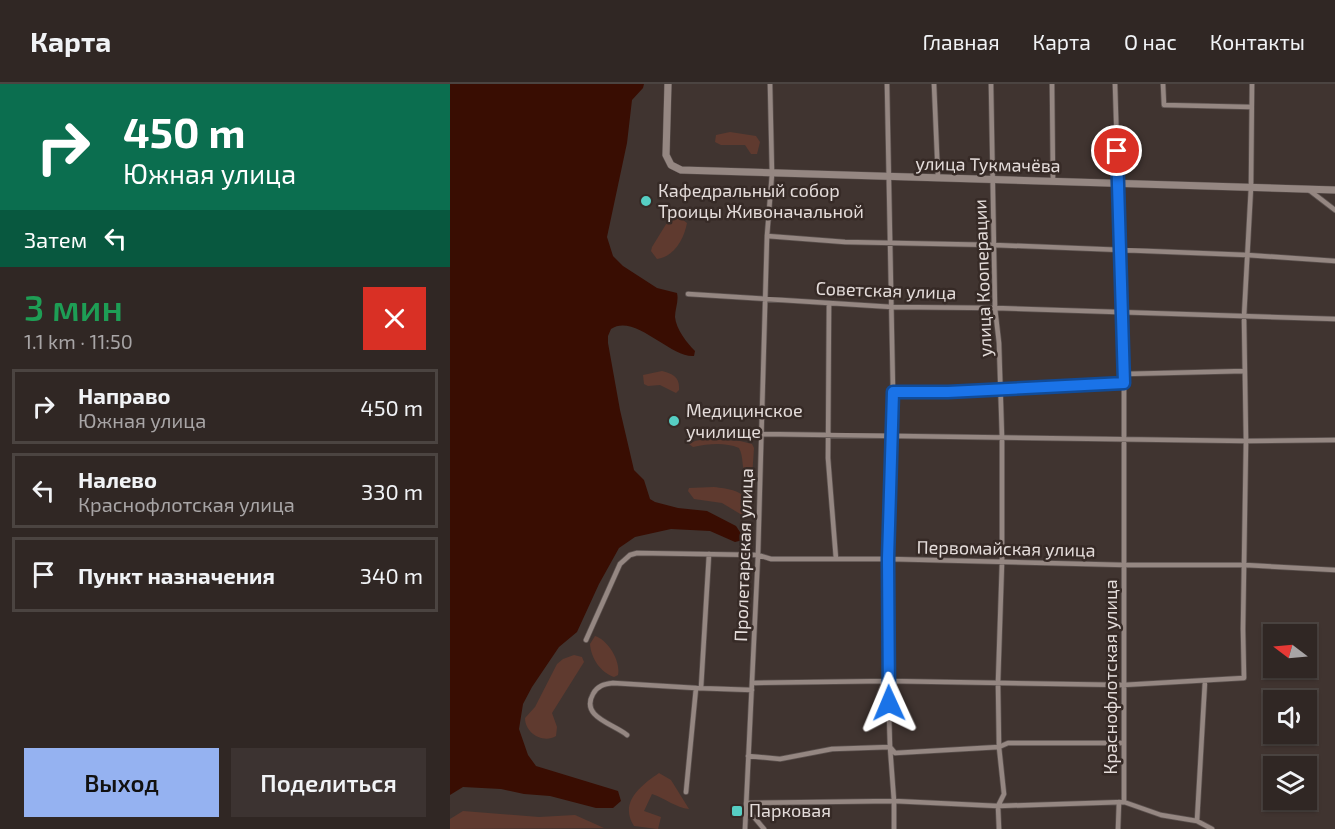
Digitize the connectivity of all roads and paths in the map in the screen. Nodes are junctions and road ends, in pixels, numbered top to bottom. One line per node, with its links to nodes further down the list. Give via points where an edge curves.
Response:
1 (668, 84): 11 (street, улица Тукмачёва, via 669,163 681,170)
2 (770, 84): 11 (street, Пролетарская улица)
3 (887, 84): 12 (street)
4 (934, 84): 13 (street)
5 (991, 84): 14 (street, улица Кооперации)
6 (1052, 84): 15 (street)
7 (1115, 84): 16 (street, Краснофлотская улица)
8 (1163, 84): 10 (street, via 1164,105)
9 (1252, 84): 10 (street)
10 (1251, 107): 17 (street)
11 (772, 174): 12 (street, улица Тукмачёва); 21 (street, Пролетарская улица)
12 (890, 178): 13 (street, улица Тукмачёва); 22 (street)
13 (938, 178): 14 (street, улица Тукмачёва)
14 (993, 179): 15 (street, улица Тукмачёва); 23 (street, улица Кооперации)
15 (1053, 181): 16 (street, улица Тукмачёва)
16 (1118, 184): 17 (street, улица Тукмачёва); 24 (street, Краснофлотская улица)
17 (1251, 186): 18 (street, улица Тукмачёва); 25 (street)
18 (1309, 190): 19 (street, улица Тукмачёва); 20 (street)
19 (1335, 190)
20 (1335, 210)
21 (767, 236): 22 (street); 28 (street, Пролетарская улица)
22 (891, 244): 23 (street); 30 (street)
23 (993, 245): 24 (street); 31 (street, улица Кооперации)
24 (1120, 250): 25 (street); 32 (street, Краснофлотская улица)
25 (1247, 255): 26 (street); 33 (street)
26 (1335, 261)
27 (688, 294): 28 (street, Советская улица)
28 (764, 299): 29 (street, Советская улица); 40 (street, Пролетарская улица)
29 (829, 303): 30 (street, Советская улица); 41 (street)
30 (892, 307): 31 (street, Советская улица); 39 (street)
31 (995, 308): 32 (street, Советская улица); 38 (street, улица Кооперации)
32 (1121, 312): 33 (street, Советская улица); 36 (street, Краснофлотская улица)
33 (1244, 317): 34 (street, Советская улица); 35 (street)
34 (1335, 319)
35 (1245, 371): 36 (street); 46 (street)
36 (1124, 374): 37 (street, Краснофлотская улица)
37 (1124, 383): 38 (street); 44 (street, Краснофлотская улица)
38 (1001, 389): 39 (street); 43 (street, улица Кооперации)
39 (893, 392): 42 (street)
40 (762, 434): 41 (street); 48 (street, Пролетарская улица)
41 (827, 435): 42 (street); 49 (street)
42 (893, 436): 43 (street); 50 (street)
43 (1002, 438): 44 (street); 51 (street, улица Кооперации)
44 (1124, 439): 46 (street); 52 (street, Краснофлотская улица)
45 (1335, 440): 46 (street)
46 (1246, 441): 53 (street)
47 (709, 554): 48 (street, Первомайская улица); 55 (street, Первомайская улица, via 637,554 626,558 615,573); 61 (street)
48 (758, 555): 49 (street, Первомайская улица, via 771,559); 58 (street, Пролетарская улица)
49 (836, 559): 50 (street, Первомайская улица)
50 (888, 559): 51 (street, Первомайская улица); 56 (street)
51 (1002, 561): 52 (street, Первомайская улица); 59 (street, улица Кооперации)
52 (1125, 565): 53 (street, Первомайская улица); 60 (street, Краснофлотская улица)
53 (1245, 565): 54 (street, Первомайская улица); 57 (street, via 1244,678)
54 (1335, 570)
55 (586, 640)
56 (888, 681): 58 (street); 59 (street); 65 (street)
57 (1205, 681): 60 (street); 74 (street)
58 (752, 683): 62 (street, Пролетарская улица)
59 (998, 683): 60 (street); 66 (street, улица Кооперации)
60 (1123, 685): 64 (street, Краснофлотская улица)
61 (699, 688): 62 (street); 63 (street, via 603,684 591,696 589,706 600,720); 68 (street)
62 (752, 690): 67 (street, Пролетарская улица)
63 (627, 735)
64 (1124, 743): 66 (street, via 1008,743); 70 (street, Краснофлотская улица)
65 (890, 747): 66 (street, via 895,753); 67 (street, via 832,749 780,759); 69 (street)
66 (999, 747): 72 (street, улица Кооперации, via 1004,794)
67 (748, 756): 71 (street, Пролетарская улица)
68 (686, 792)
69 (894, 801): 71 (street); 72 (street); 77 (street)
70 (1122, 802): 72 (street); 74 (street, via 1161,815); 79 (street, Краснофлотская улица)
71 (746, 803): 73 (street, Пролетарская улица)
72 (998, 806): 78 (street, улица Кооперации)
73 (746, 811): 75 (street, Пролетарская улица); 76 (street)
74 (1197, 821): 80 (street)
75 (745, 829)
76 (764, 829)
77 (894, 829)
78 (999, 829)
79 (1118, 829)
80 (1212, 829)

